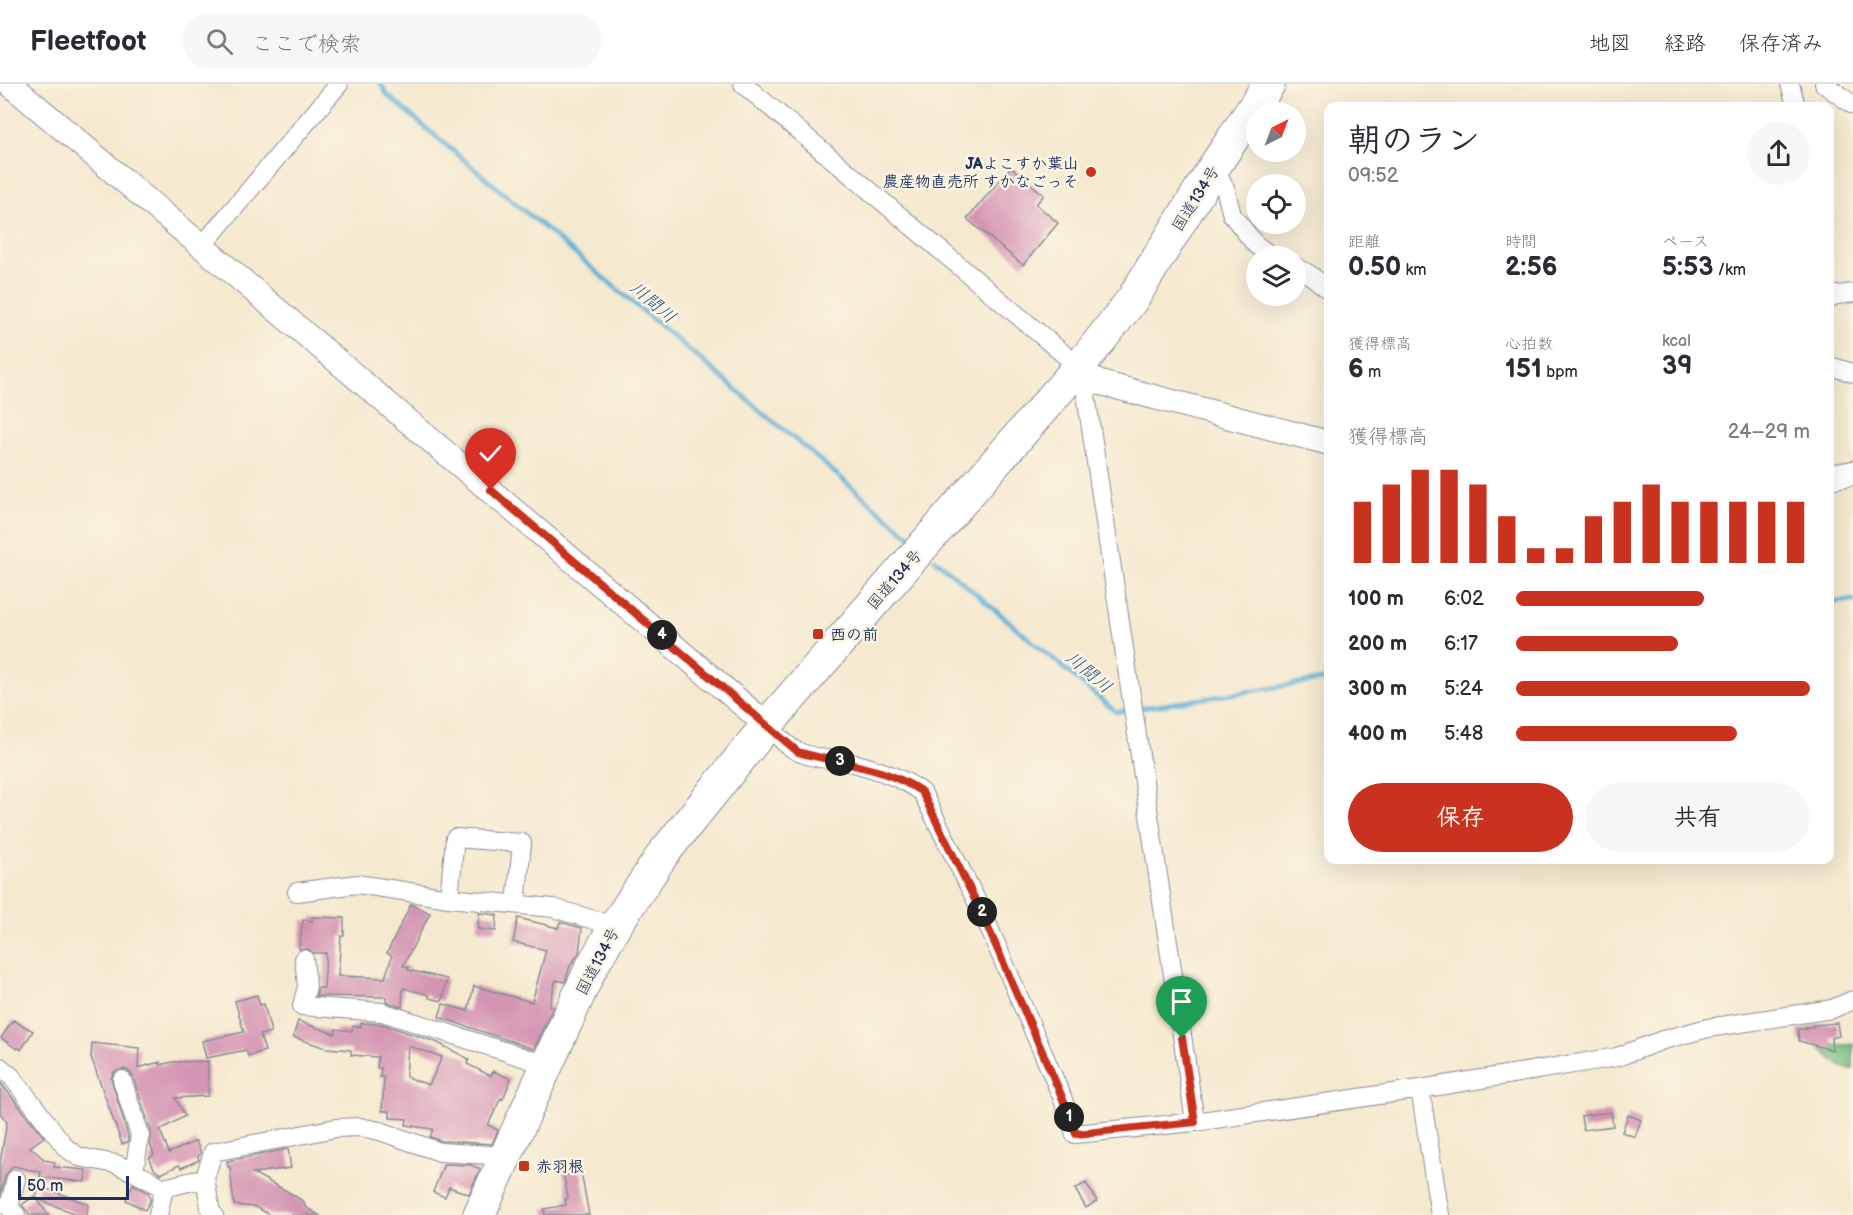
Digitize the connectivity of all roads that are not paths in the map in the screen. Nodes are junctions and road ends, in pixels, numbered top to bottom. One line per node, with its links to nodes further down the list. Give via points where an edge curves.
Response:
1 (10, 84): 10 (street)
2 (339, 84): 10 (street)
3 (743, 84): 17 (street)
4 (1269, 84): 9 (highway, 国道134号)
5 (1790, 84): 7 (street)
6 (1824, 84): 8 (street)
7 (1796, 102)
8 (1853, 105)
9 (1214, 167): 11 (street, via 1232,214); 17 (highway, 国道134号)
10 (202, 246): 22 (street)
11 (1258, 246)
12 (1306, 272): 13 (street)
13 (1324, 286)
14 (1853, 293): 15 (street)
15 (1834, 295)
16 (1834, 367): 18 (street)
17 (1085, 372): 19 (street, via 1097,382); 22 (highway, 国道134号); 33 (street)
18 (1853, 373)
19 (1324, 442)
20 (1853, 473): 21 (street)
21 (1834, 476)
22 (767, 725): 26 (highway, 国道134号, via 663,854); 33 (street, via 798,752 854,763 906,781 922,792 982,914 1076,1134)
23 (297, 891): 24 (street, via 357,884)
24 (449, 898): 25 (street); 25 (street, via 455,838 522,843)
25 (516, 904): 26 (street, via 553,908)
26 (615, 926): 29 (highway, 国道134号)
27 (304, 958): 29 (street, via 307,986 302,1006 380,1011)
28 (1853, 1000): 32 (street, via 1832,1009 1708,1028 1617,1057)
29 (546, 1065): 34 (highway, 国道134号)
30 (0, 1067): 35 (street, via 66,1148 79,1156)
31 (122, 1080): 35 (street, via 140,1135)
32 (1419, 1089): 33 (street); 43 (street)
33 (1195, 1122)
34 (503, 1160): 36 (street, via 491,1155 440,1152 360,1127 336,1128 213,1152); 42 (highway, 国道134号)
35 (134, 1172): 38 (street)
36 (204, 1178): 38 (street); 41 (street)
37 (16, 1179): 39 (street, via 9,1207)
38 (164, 1188): 40 (street)
39 (16, 1215)
40 (158, 1215)
41 (214, 1215)
42 (478, 1215)
43 (1440, 1215)

